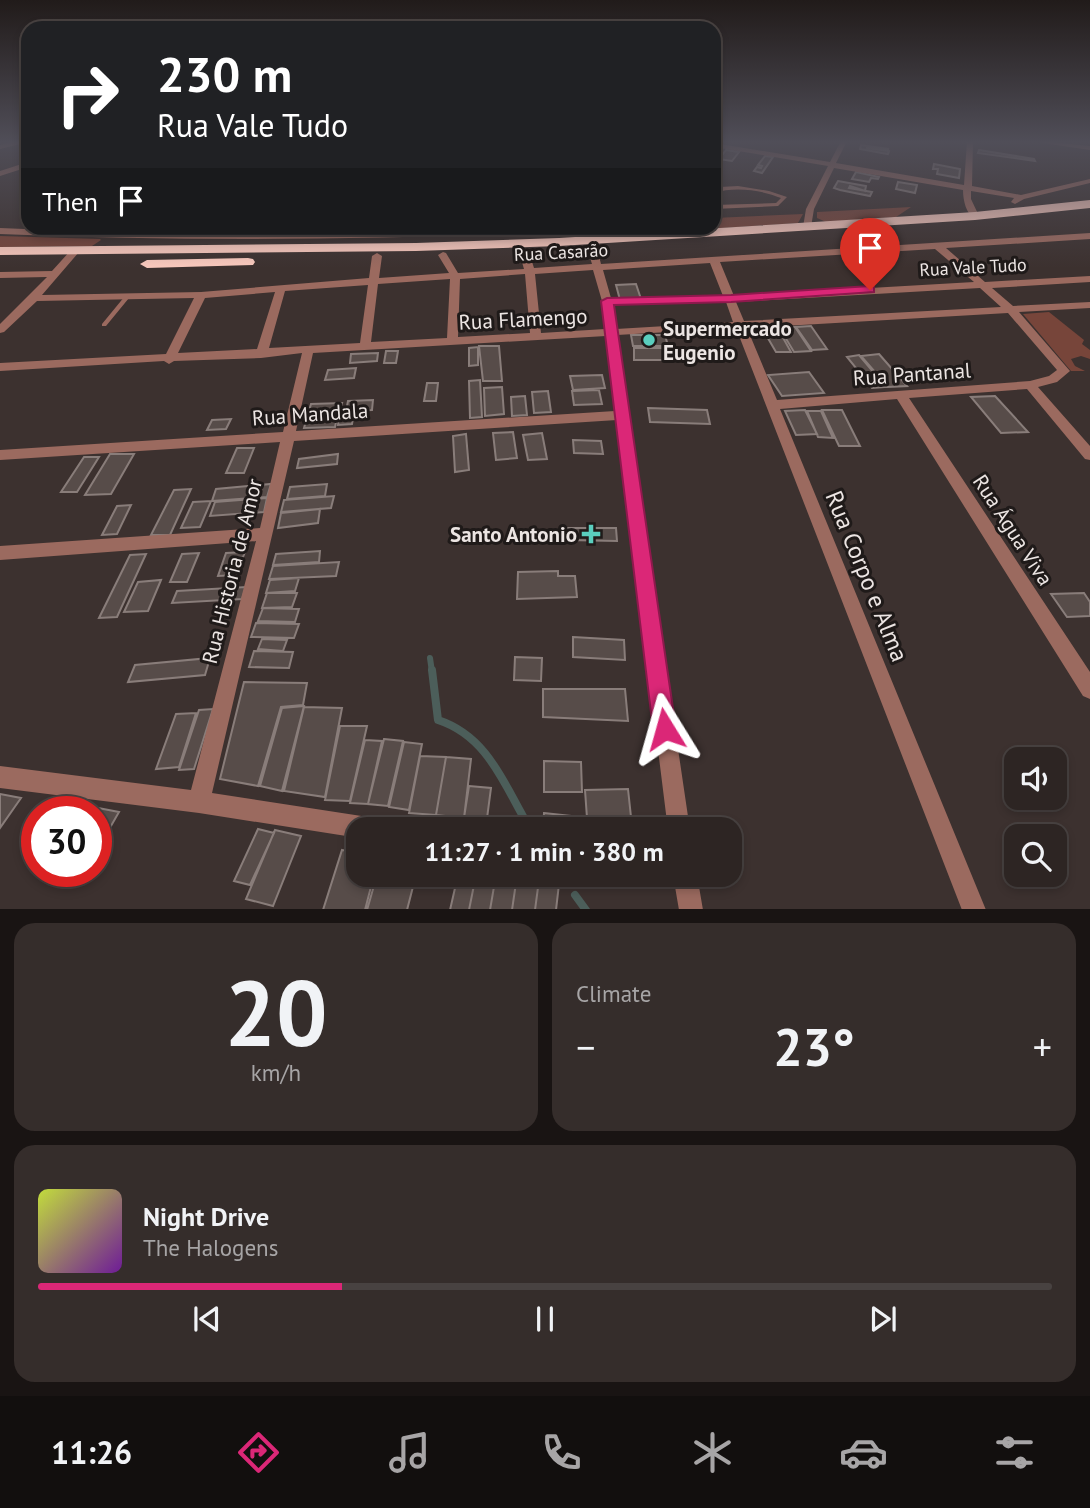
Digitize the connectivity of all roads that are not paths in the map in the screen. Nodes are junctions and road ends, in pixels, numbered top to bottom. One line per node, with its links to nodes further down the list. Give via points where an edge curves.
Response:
1 (823, 183): 16 (street, via 810,209)
2 (940, 183): 6 (street)
3 (967, 183): 6 (street)
4 (1080, 183): 8 (street)
5 (721, 188): 7 (lane)
6 (967, 188): 8 (street); 14 (street)
7 (732, 190): 9 (lane); 11 (lane, via 745,188 784,197 778,204)
8 (1021, 197): 12 (street, via 1015,201)
9 (721, 202)
10 (1090, 204): 12 (highway)
11 (721, 207)
12 (1028, 211): 14 (highway)
13 (1090, 212): 29 (highway)
14 (975, 216): 16 (highway)
15 (21, 223): 17 (street)
16 (807, 227): 19 (highway)
17 (1, 231): 18 (street)
18 (21, 232)
19 (721, 233)
20 (98, 235): 26 (street)
21 (154, 235): 26 (street)
22 (312, 235): 28 (street)
23 (476, 235): 24 (highway, via 559,243); 28 (highway)
24 (683, 235)
25 (1090, 236): 27 (street, Rua Casarão)
26 (146, 237): 32 (street)
27 (938, 246): 36 (street, Rua Casarão); 44 (street)
28 (294, 247): 32 (highway)
29 (592, 248): 33 (highway); 37 (street)
30 (0, 251): 31 (highway)
31 (74, 252): 32 (highway); 39 (street)
32 (117, 252): 35 (highway, via 142,264)
33 (524, 252): 34 (highway); 38 (street)
34 (443, 255): 35 (highway); 41 (street)
35 (377, 257): 43 (street)
36 (715, 262): 37 (street, Rua Casarão); 49 (street, Rua Corpo e Alma)
37 (599, 267): 38 (street, Rua Casarão); 50 (street)
38 (530, 271): 41 (street, Rua Casarão); 57 (street)
39 (53, 274): 40 (street); 48 (street)
40 (0, 275)
41 (456, 276): 43 (street, Rua Casarão); 58 (street)
42 (1090, 279): 44 (street, Rua Vale Tudo)
43 (375, 281): 45 (street, Rua Casarão); 59 (street)
44 (982, 283): 49 (street, Rua Vale Tudo); 52 (street)
45 (281, 288): 46 (street, Rua Casarão); 61 (street)
46 (201, 295): 47 (street, Rua Casarão); 62 (street)
47 (127, 296): 48 (street, Rua Casarão); 53 (lane)
48 (34, 298): 55 (street)
49 (731, 299): 50 (street, Rua Vale Tudo); 54 (street, Rua Corpo e Alma)
50 (607, 301): 56 (street)
51 (1090, 305): 52 (street, Rua Flamengo)
52 (1010, 309): 54 (street, Rua Flamengo); 64 (street, Rua Pantanal, via 1064,371 1053,380)
53 (104, 325)
54 (740, 325): 56 (street, Rua Flamengo); 66 (street, Rua Corpo e Alma)
55 (0, 330)
56 (612, 333): 57 (street, Rua Flamengo); 67 (street)
57 (536, 338): 58 (street, Rua Flamengo)
58 (453, 343): 59 (street, Rua Flamengo)
59 (365, 347): 60 (street, Rua Flamengo)
60 (309, 351): 61 (street, Rua Flamengo); 68 (street, Rua Historia de Amor)
61 (261, 354): 62 (street, Rua Flamengo)
62 (169, 360): 63 (street, Rua Flamengo)
63 (0, 367)
64 (1030, 385): 65 (street, Rua Pantanal); 70 (street)
65 (900, 394): 66 (street, Rua Pantanal); 73 (street, Rua Água Viva)
66 (773, 405): 80 (street, Rua Corpo e Alma)
67 (623, 415): 68 (street, Rua Mandala); 76 (street)
68 (287, 436): 69 (street, Rua Mandala); 71 (street, Rua Historia de Amor)
69 (0, 455)
70 (1090, 455)
71 (266, 534): 72 (street); 75 (street, Rua Historia de Amor)
72 (0, 553)
73 (1090, 690)
74 (0, 777): 75 (street)
75 (199, 802): 77 (street)
76 (677, 817)
77 (346, 824)
78 (686, 887): 79 (street)
79 (691, 909)
80 (974, 909)

